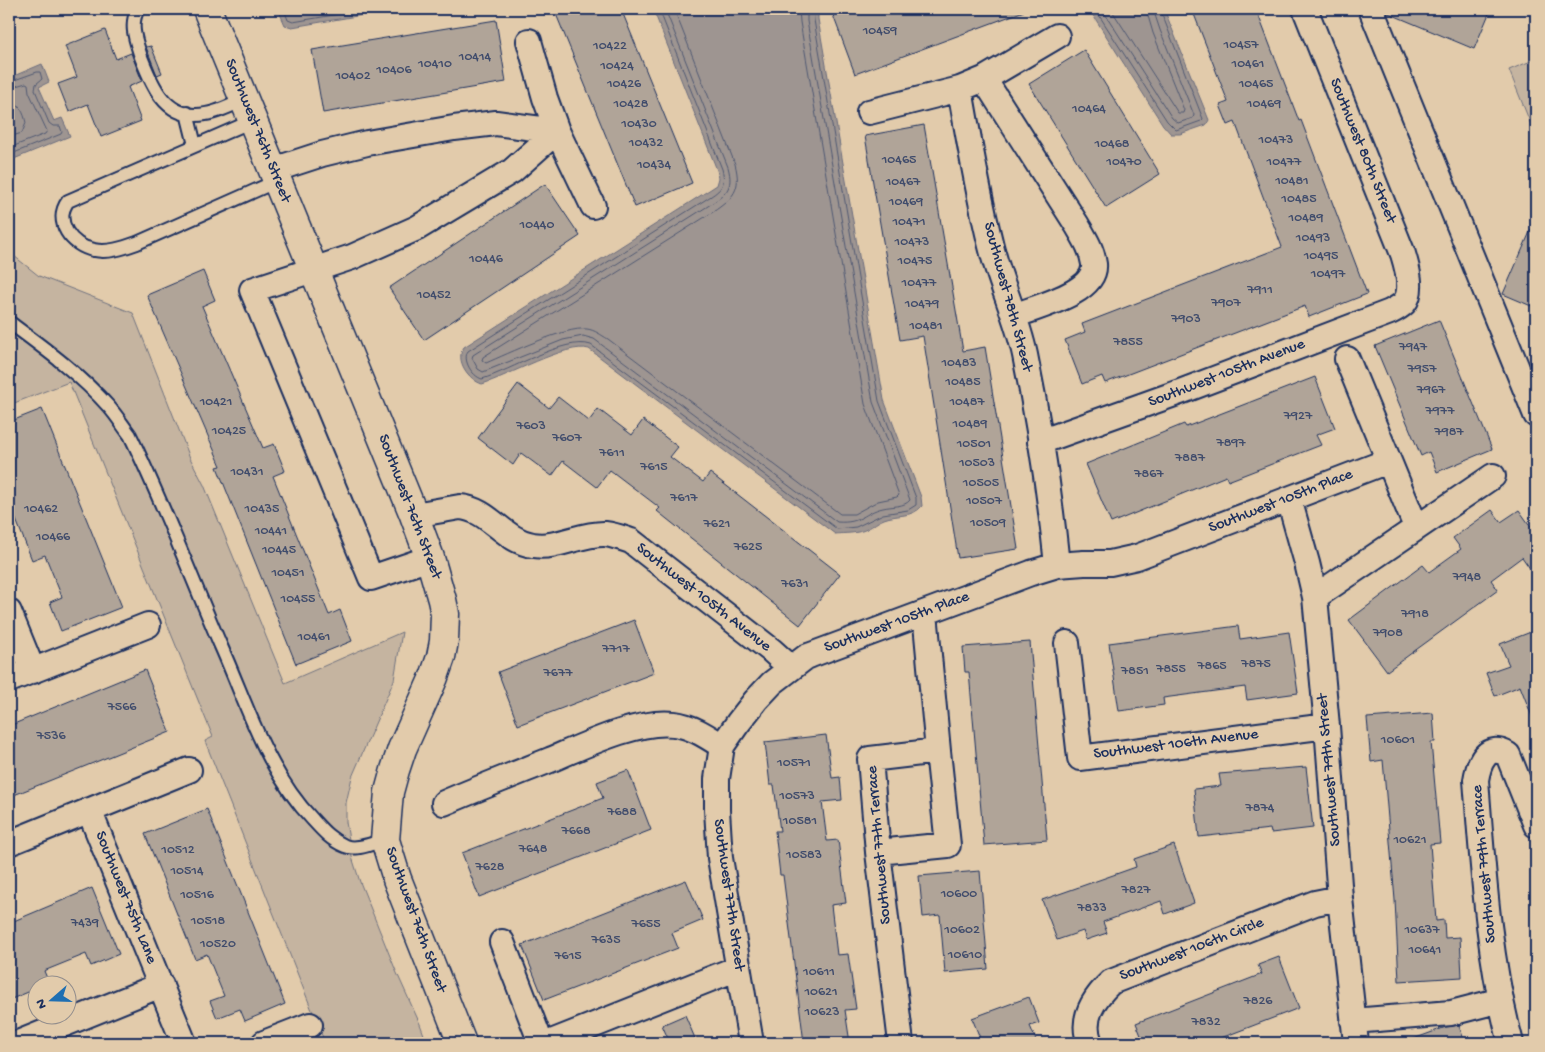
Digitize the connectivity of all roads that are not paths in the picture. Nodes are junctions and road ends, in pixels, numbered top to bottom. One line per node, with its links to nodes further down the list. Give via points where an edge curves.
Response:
1 (138, 9): 11 (lane, via 133,26 135,39 151,84 172,107)
2 (207, 9): 9 (street, Southwest 76th Street)
3 (1305, 9): 17 (street, Southwest 80th Street, via 1403,254 1408,275)
4 (1371, 9): 21 (street)
5 (1057, 36): 7 (street)
6 (529, 41): 12 (street)
7 (984, 79): 8 (street); 18 (street, via 1077,225 1094,263 1094,273 1087,284 1066,296)
8 (960, 89): 10 (street); 18 (street, Southwest 78th Street, via 991,247)
9 (248, 110): 11 (lane); 13 (lane); 14 (street, Southwest 76th Street)
10 (869, 112)
11 (187, 113): 13 (lane)
12 (556, 131): 14 (street, via 496,123 454,128 322,154); 15 (street); 16 (street, via 512,171 417,228 352,257)
13 (195, 145): 14 (lane, via 68,201 62,212 64,228 85,248 116,249 136,243)
14 (275, 175): 16 (street, Southwest 76th Street)
15 (593, 206)
16 (314, 269): 26 (street, Southwest 76th Street); 28 (street, via 252,290 370,578)
17 (1408, 297): 22 (street, Southwest 105th Avenue, via 1390,312)
18 (1014, 316): 22 (street, Southwest 78th Street)
19 (9, 322): 45 (lane, via 89,386 130,435 252,722 282,782 300,807 329,838 347,847 361,847)
20 (1346, 359): 23 (street)
21 (1536, 415)
22 (1040, 442): 29 (street, Southwest 78th Street)
23 (1388, 461): 25 (street, Southwest 105th Place); 27 (street)
24 (1494, 476): 27 (street)
25 (1289, 499): 29 (street, Southwest 105th Place, via 1137,557); 30 (street, Southwest 79th Street)
26 (414, 515): 28 (street, Southwest 76th Street); 35 (street, Southwest 105th Avenue, via 465,507 480,513 512,537 531,545 603,534 631,541)
27 (1416, 527): 30 (street)
28 (430, 558): 45 (street, Southwest 76th Street, via 445,614 444,641 436,673 395,770 389,792)
29 (1057, 565): 32 (street, Southwest 105th Place)
30 (1315, 597): 38 (street, Southwest 79th Street)
31 (9, 612): 36 (street)
32 (925, 613): 35 (street, Southwest 105th Place, via 806,657); 40 (street)
33 (148, 625): 36 (street)
34 (1067, 644): 38 (street, Southwest 106th Avenue, via 1080,758)
35 (791, 668): 39 (street, Southwest 105th Place, via 756,700)
36 (33, 671): 37 (street)
37 (9, 680)
38 (1327, 726): 48 (street, Southwest 79th Street)
39 (722, 746): 42 (street, via 692,729 658,723 593,742); 50 (street, Southwest 77th Street, via 717,779 717,820)
40 (938, 751): 47 (street, Southwest 77th Terrace, via 870,760); 47 (street, via 948,845)
41 (190, 770): 43 (street)
42 (444, 803)
43 (89, 810): 46 (street); 51 (street, Southwest 75th Lane)
44 (1536, 825): 52 (street, Southwest 79th Terrace, via 1508,755 1493,751 1484,756 1478,766 1476,780 1488,909)
45 (385, 840): 58 (street, Southwest 76th Street, via 396,879)
46 (9, 843)
47 (878, 852): 62 (street, Southwest 77th Terrace)
48 (1340, 898): 54 (street, Southwest 79th Street); 63 (street, Southwest 106th Circle, via 1315,902 1111,982 1099,993 1087,1016)
49 (502, 942): 59 (street)
50 (738, 968): 60 (street); 61 (street, Southwest 77th Street)
51 (161, 985): 55 (street); 56 (street, Southwest 75th Lane)
52 (1501, 1000): 54 (street); 64 (street, Southwest 79th Terrace)
53 (310, 1025): 57 (street)
54 (1354, 1032)
55 (18, 1043)
56 (184, 1043)
57 (264, 1043)
58 (462, 1043)
59 (541, 1043)
60 (549, 1043)
61 (751, 1043)
62 (901, 1043)
63 (1090, 1043)
64 (1511, 1043)

